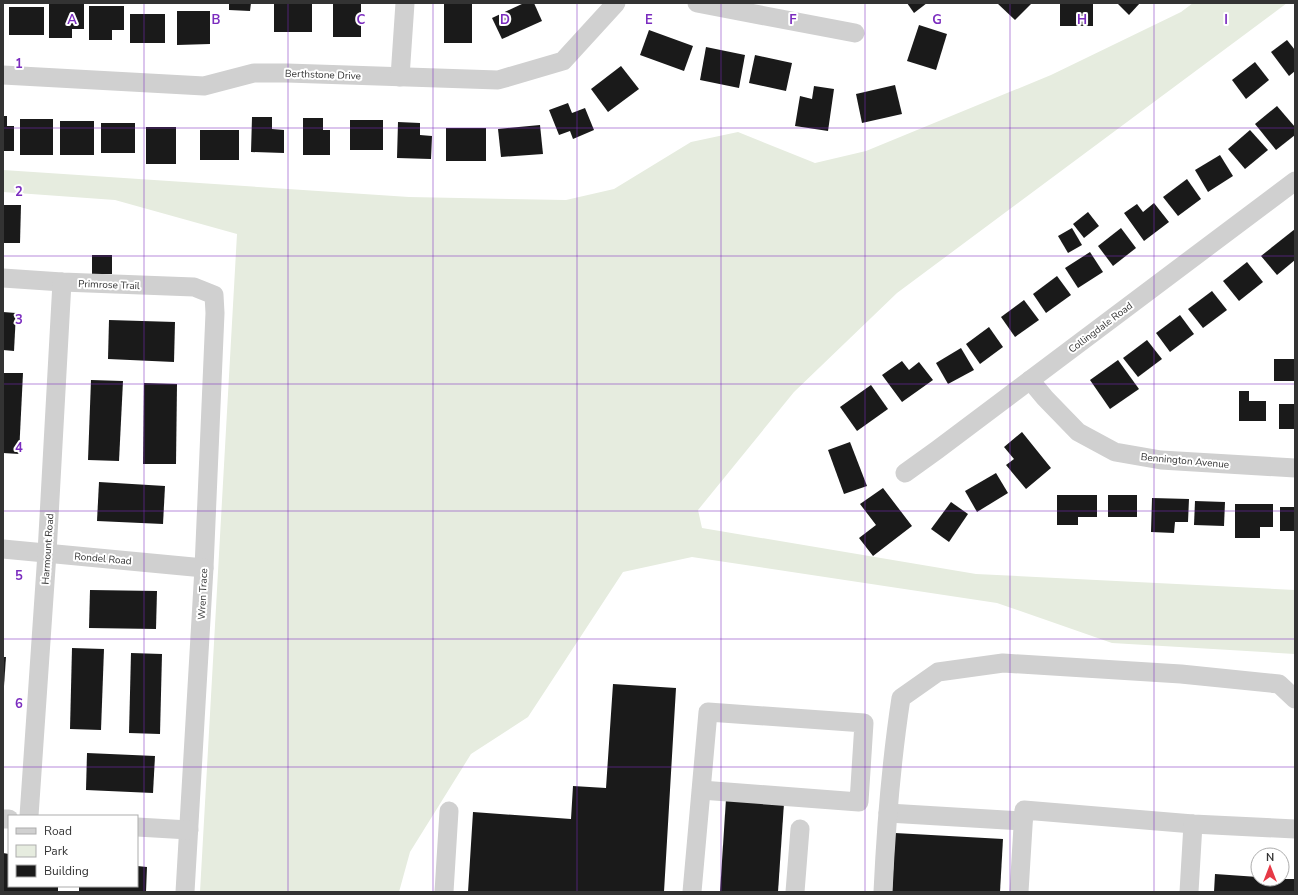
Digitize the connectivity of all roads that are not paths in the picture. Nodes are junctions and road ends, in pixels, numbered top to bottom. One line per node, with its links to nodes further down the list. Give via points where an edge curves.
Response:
1 (405, 3): 6 (street)
2 (616, 3): 6 (street, Berthstone Drive, via 563,61 498,80)
3 (697, 3): 4 (street)
4 (855, 33)
5 (3, 75): 6 (street, Berthstone Drive, via 204,86 254,73)
6 (400, 77)
7 (1295, 181): 11 (street, Collingdale Road)
8 (3, 278): 9 (street, Primrose Trail)
9 (62, 282): 10 (street, Primrose Trail, via 194,287); 15 (street, Harmount Road)
10 (214, 295): 16 (street, Wren Trace)
11 (1030, 380): 12 (street, Bennington Avenue, via 1078,432 1115,452 1161,460); 13 (street, Collingdale Road)
12 (1295, 468)
13 (905, 473)
14 (3, 549): 15 (street, Rondel Road)
15 (48, 553): 16 (street, Rondel Road); 21 (street, Harmount Road)
16 (204, 568): 27 (street, Wren Trace)
17 (1295, 699): 20 (street, via 1279,684 1181,674 1003,663 938,672 901,698 893,749)
18 (701, 790): 18 (street, via 708,712 864,723 859,802); 30 (street)
19 (449, 811): 29 (street)
20 (888, 813): 22 (street); 32 (street)
21 (29, 815)
22 (1023, 822): 23 (street, via 1024,810); 33 (street)
23 (1193, 824): 26 (street); 34 (street)
24 (138, 827): 27 (street)
25 (800, 829): 31 (street)
26 (1295, 829)
27 (189, 830): 28 (street, Wren Trace)
28 (185, 892)
29 (444, 892)
30 (692, 892)
31 (795, 892)
32 (883, 892)
33 (1019, 892)
34 (1189, 892)

